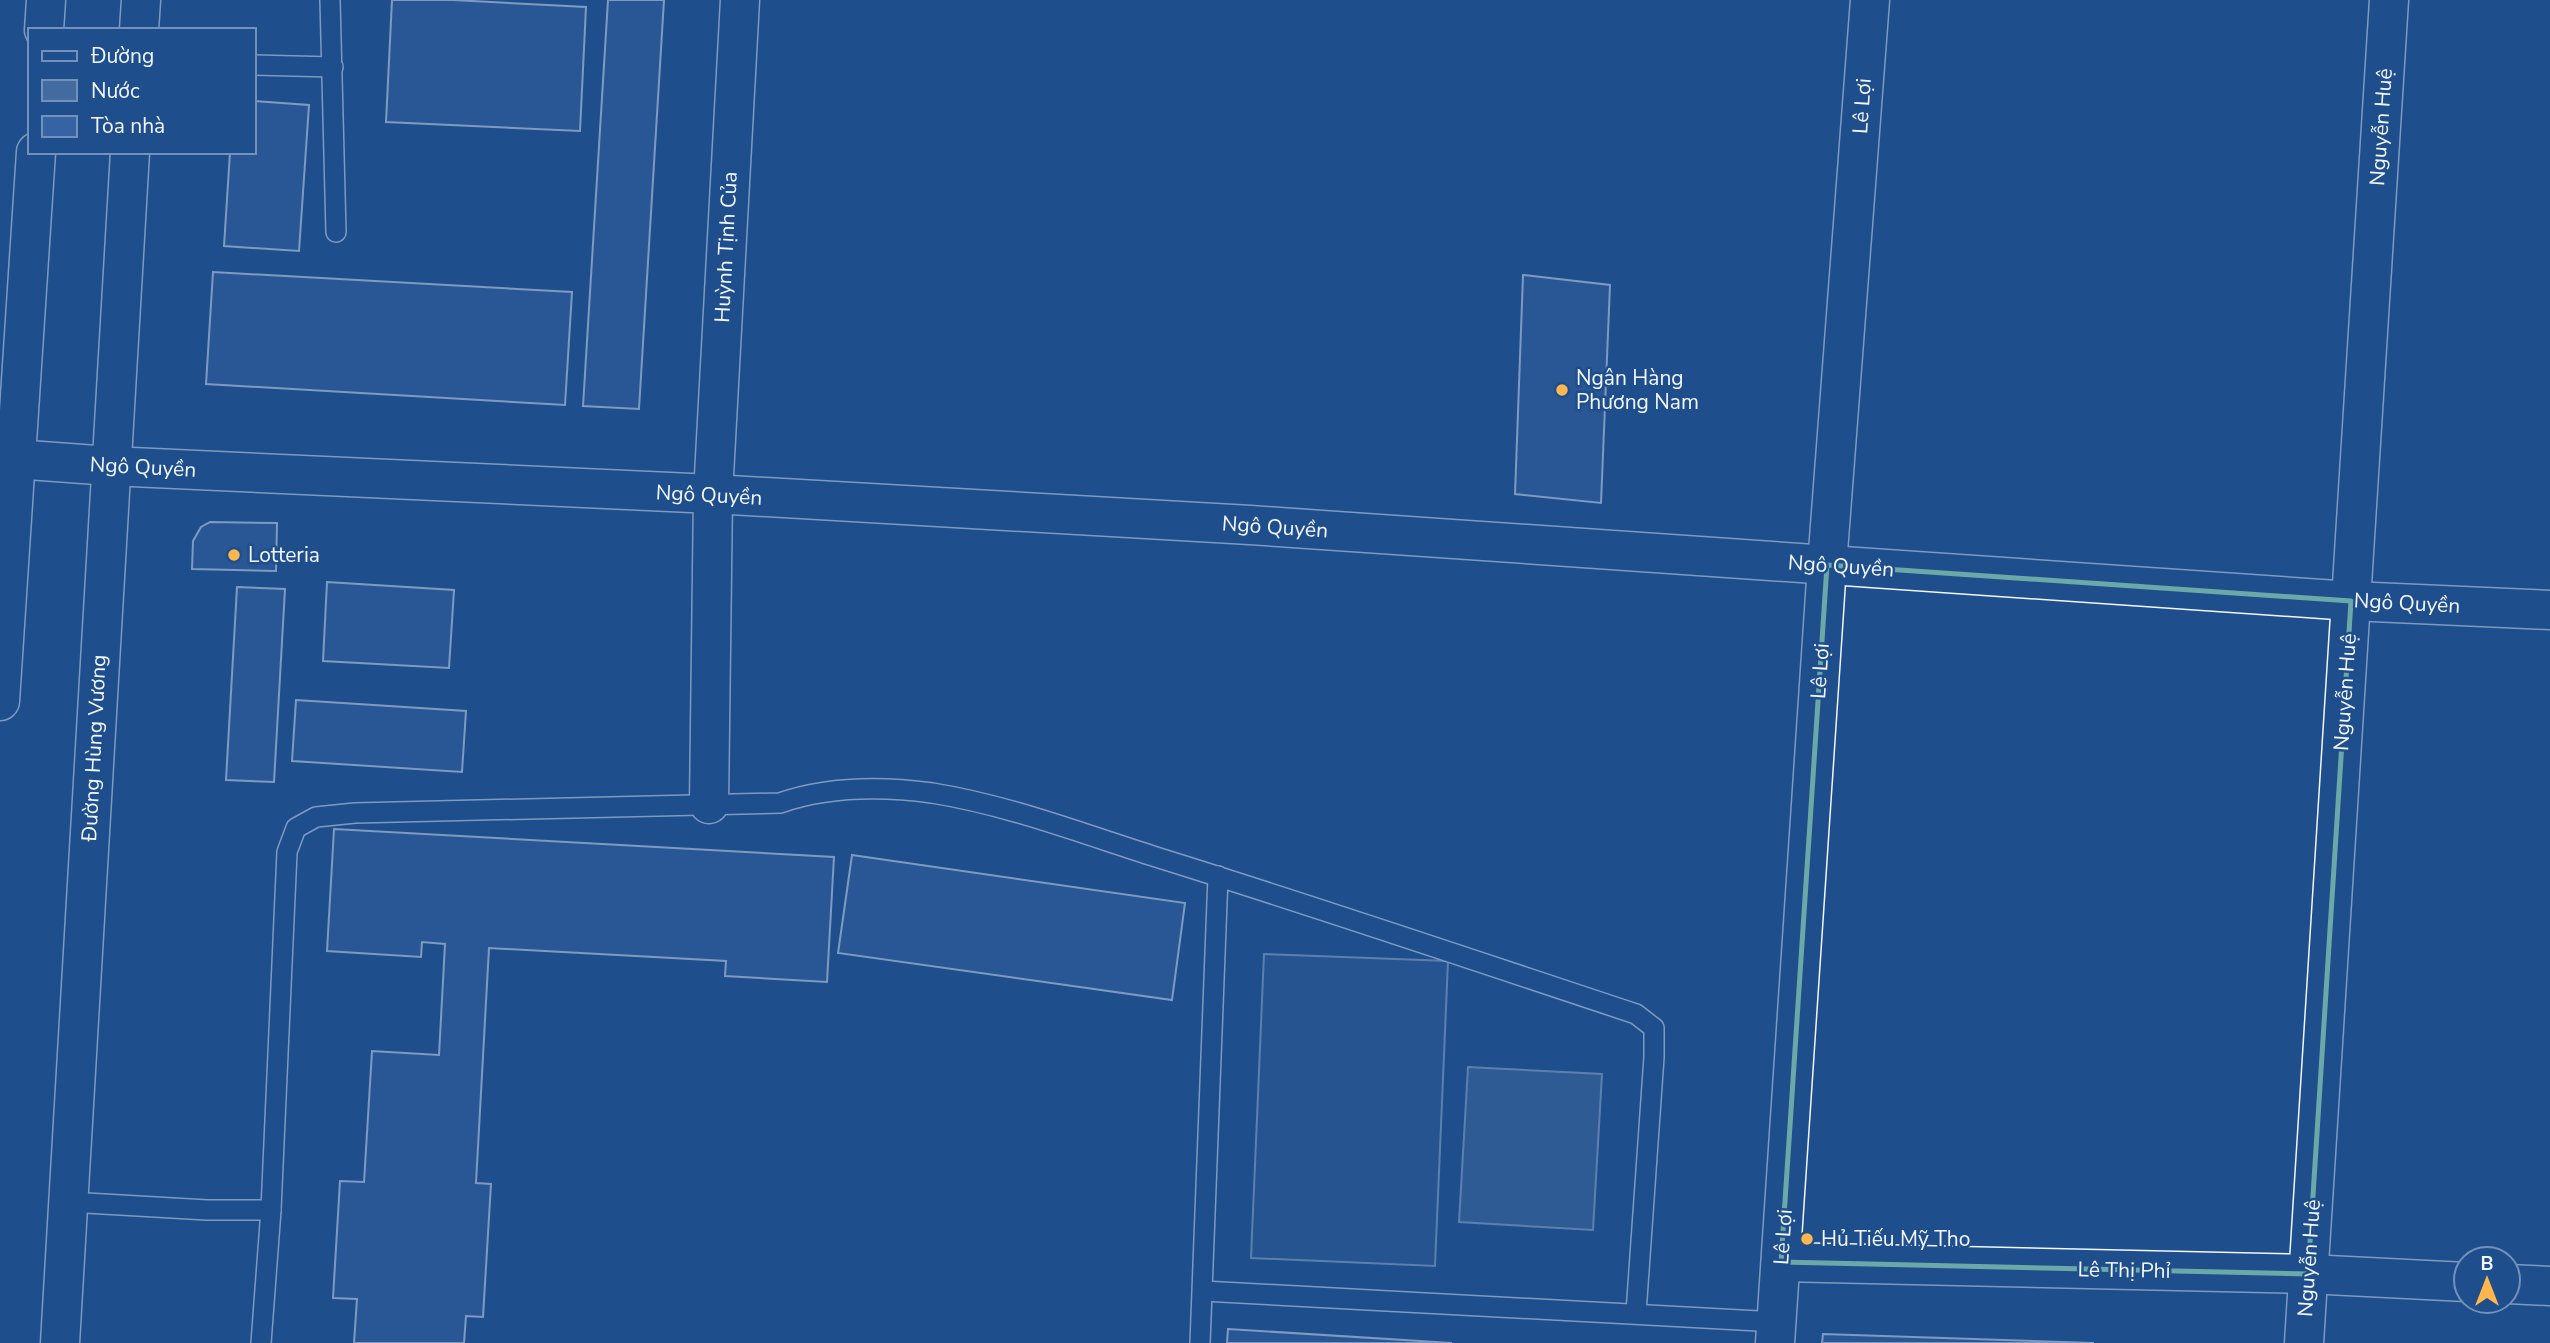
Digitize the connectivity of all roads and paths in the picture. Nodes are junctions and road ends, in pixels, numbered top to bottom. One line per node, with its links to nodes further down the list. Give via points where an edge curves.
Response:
1 (46, 0): 7 (street)
2 (141, 0): 8 (street)
3 (330, 0): 10 (lane)
4 (740, 0): 16 (street, Huỳnh Tịnh Của)
5 (1870, 0): 17 (street, Lê Lợi)
6 (2389, 0): 18 (street, Nguyễn Huệ)
7 (44, 28)
8 (139, 28)
9 (256, 65): 10 (lane)
10 (333, 67): 13 (lane)
11 (36, 154): 14 (street)
12 (130, 154): 15 (street, Đường Hùng Vương)
13 (337, 232)
14 (7, 458): 15 (street, Ngô Quyền); 20 (street)
15 (110, 466): 16 (street, Ngô Quyền); 23 (street, Đường Hùng Vương)
16 (713, 494): 17 (street, Ngô Quyền); 21 (street, Huỳnh Tịnh Của)
17 (1827, 565): 18 (street, Ngô Quyền); 25 (street, Lê Lợi)
18 (2351, 601): 19 (street, Ngô Quyền); 26 (street, Nguyễn Huệ)
19 (2550, 610)
20 (0, 701)
21 (709, 804): 22 (lane, via 780,803 806,793 847,788 932,793 992,806); 24 (lane, via 355,813 316,817 296,828 287,852)
22 (1218, 876): 30 (lane); 31 (lane, via 1636,1014 1654,1028)
23 (69, 1202): 24 (lane); 33 (street, Đường Hùng Vương)
24 (271, 1210): 34 (lane)
25 (1781, 1262): 26 (street, Lê Thị Phỉ); 32 (street, Lê Lợi)
26 (2308, 1274): 27 (street, Lê Thị Phỉ); 36 (street, Nguyễn Huệ)
27 (2452, 1281)
28 (2522, 1285): 29 (street)
29 (2550, 1286)
30 (1203, 1291): 31 (lane); 35 (lane)
31 (1636, 1313): 32 (lane)
32 (1776, 1333)
33 (60, 1343)
34 (261, 1343)
35 (1200, 1343)
36 (2304, 1343)

